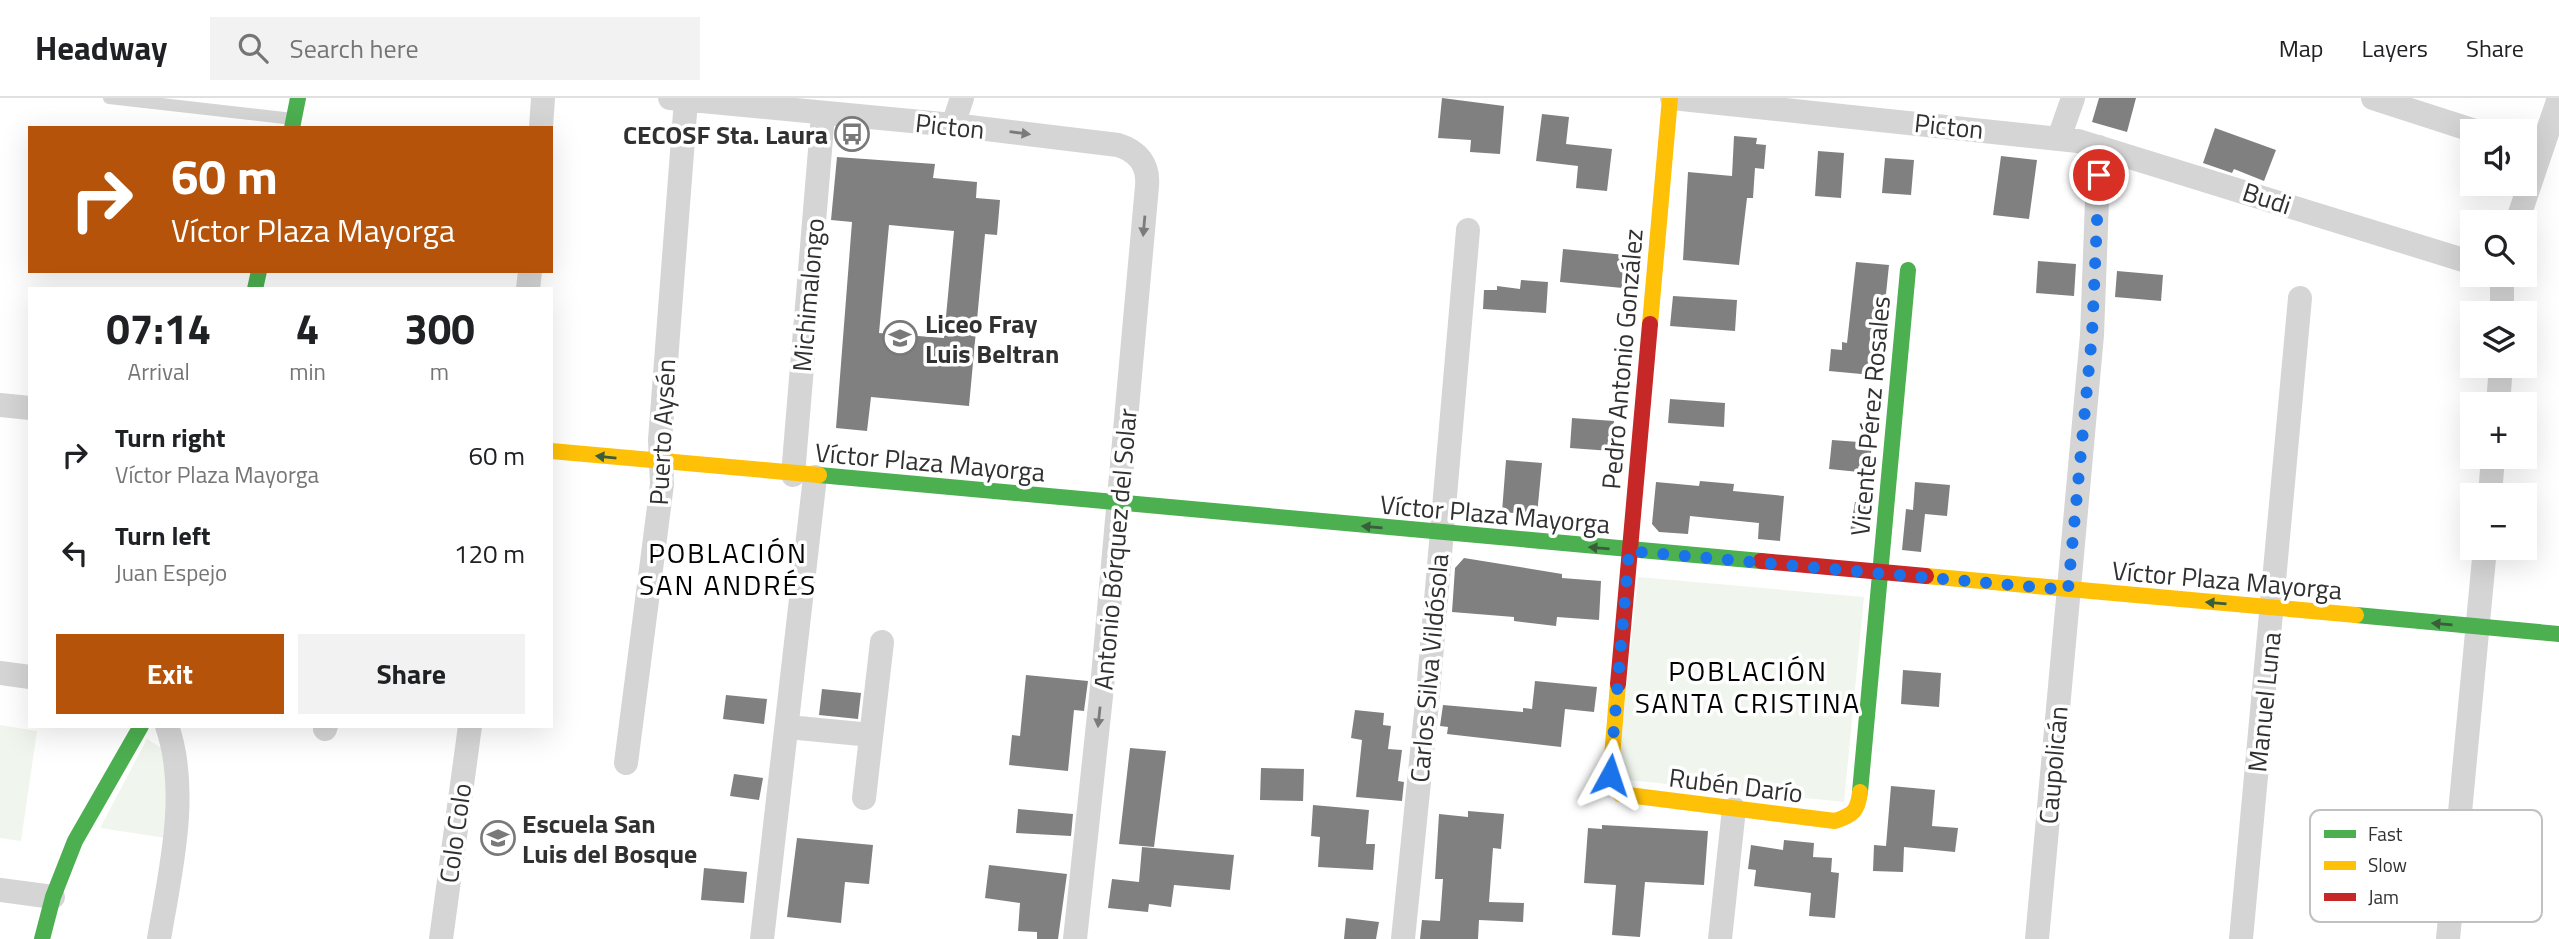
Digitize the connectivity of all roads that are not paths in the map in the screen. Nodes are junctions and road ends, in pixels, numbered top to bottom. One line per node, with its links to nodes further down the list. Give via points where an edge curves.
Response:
1 (109, 98): 12 (lane)
2 (298, 98): 12 (street)
3 (543, 98): 14 (street)
4 (962, 98): 13 (street)
5 (1671, 98): 10 (street, Picton); 32 (street, Pedro Antonio González)
6 (2073, 98): 16 (street)
7 (2373, 98): 15 (street)
8 (2559, 98): 18 (street)
9 (678, 99): 11 (street, Picton); 28 (street, Puerto Aysén)
10 (1842, 106): 16 (street, Picton)
11 (809, 108): 13 (street, Picton); 29 (street, Michimalongo)
12 (293, 124)
13 (953, 125): 19 (street, Picton, one-way to 19, via 1118,145)
14 (541, 126)
15 (2460, 126)
16 (2059, 138): 17 (street, Budi)
17 (2099, 146): 22 (street, Budi); 35 (street, Caupolicán, via 2096,286)
18 (2542, 153): 20 (street)
19 (1141, 159): 30 (street, Antonio Bórquez del Solar, one-way to 30, via 1147,187)
20 (2521, 210)
21 (1468, 230): 31 (street, Carlos Silva Vildósola)
22 (2460, 259)
23 (1908, 270): 34 (street, Vicente Pérez Rosales)
24 (2300, 298): 36 (street, Manuel Luna)
25 (0, 405): 26 (street)
26 (28, 408)
27 (553, 452): 28 (street, Víctor Plaza Mayorga, one-way to 27)
28 (660, 463): 29 (street, Víctor Plaza Mayorga); 47 (street, Puerto Aysén, via 662,484)
29 (804, 476): 30 (street, Víctor Plaza Mayorga); 42 (street, Michimalongo)
30 (1119, 503): 31 (street, Víctor Plaza Mayorga, one-way to 30); 59 (street, Antonio Bórquez del Solar, one-way to 59)
31 (1441, 533): 32 (street, Víctor Plaza Mayorga, one-way to 31); 60 (street, Carlos Silva Vildósola)
32 (1629, 551): 34 (street, Víctor Plaza Mayorga); 48 (street, Pedro Antonio González, via 1610,775)
33 (2484, 560): 37 (street)
34 (1882, 573): 35 (street, Víctor Plaza Mayorga); 52 (street, Vicente Pérez Rosales, via 1861,799)
35 (2068, 590): 36 (street, Víctor Plaza Mayorga, one-way to 35); 62 (street, Caupolicán)
36 (2273, 608): 37 (street, Víctor Plaza Mayorga, one-way to 36); 63 (street, Manuel Luna)
37 (2478, 627): 38 (street, Víctor Plaza Mayorga); 51 (street)
38 (2559, 634)
39 (882, 642): 46 (street)
40 (0, 673): 41 (street)
41 (28, 677)
42 (788, 727): 46 (street); 58 (street, Michimalongo)
43 (140, 728): 54 (street, via 75,841)
44 (167, 728): 56 (street, via 176,800)
45 (470, 728): 57 (street, Colo Colo)
46 (871, 735): 49 (street)
47 (626, 763)
48 (1615, 790): 50 (street, Rubén Darío, via 1627,797)
49 (864, 798)
50 (1734, 809): 52 (street, Rubén Darío, via 1835,821); 61 (street)
51 (2460, 810)
52 (1852, 815)
53 (0, 890): 54 (street)
54 (53, 897): 55 (street)
55 (42, 939)
56 (159, 939)
57 (441, 939)
58 (762, 939)
59 (1074, 939)
60 (1403, 939)
61 (1720, 939)
62 (2037, 939)
63 (2241, 939)

